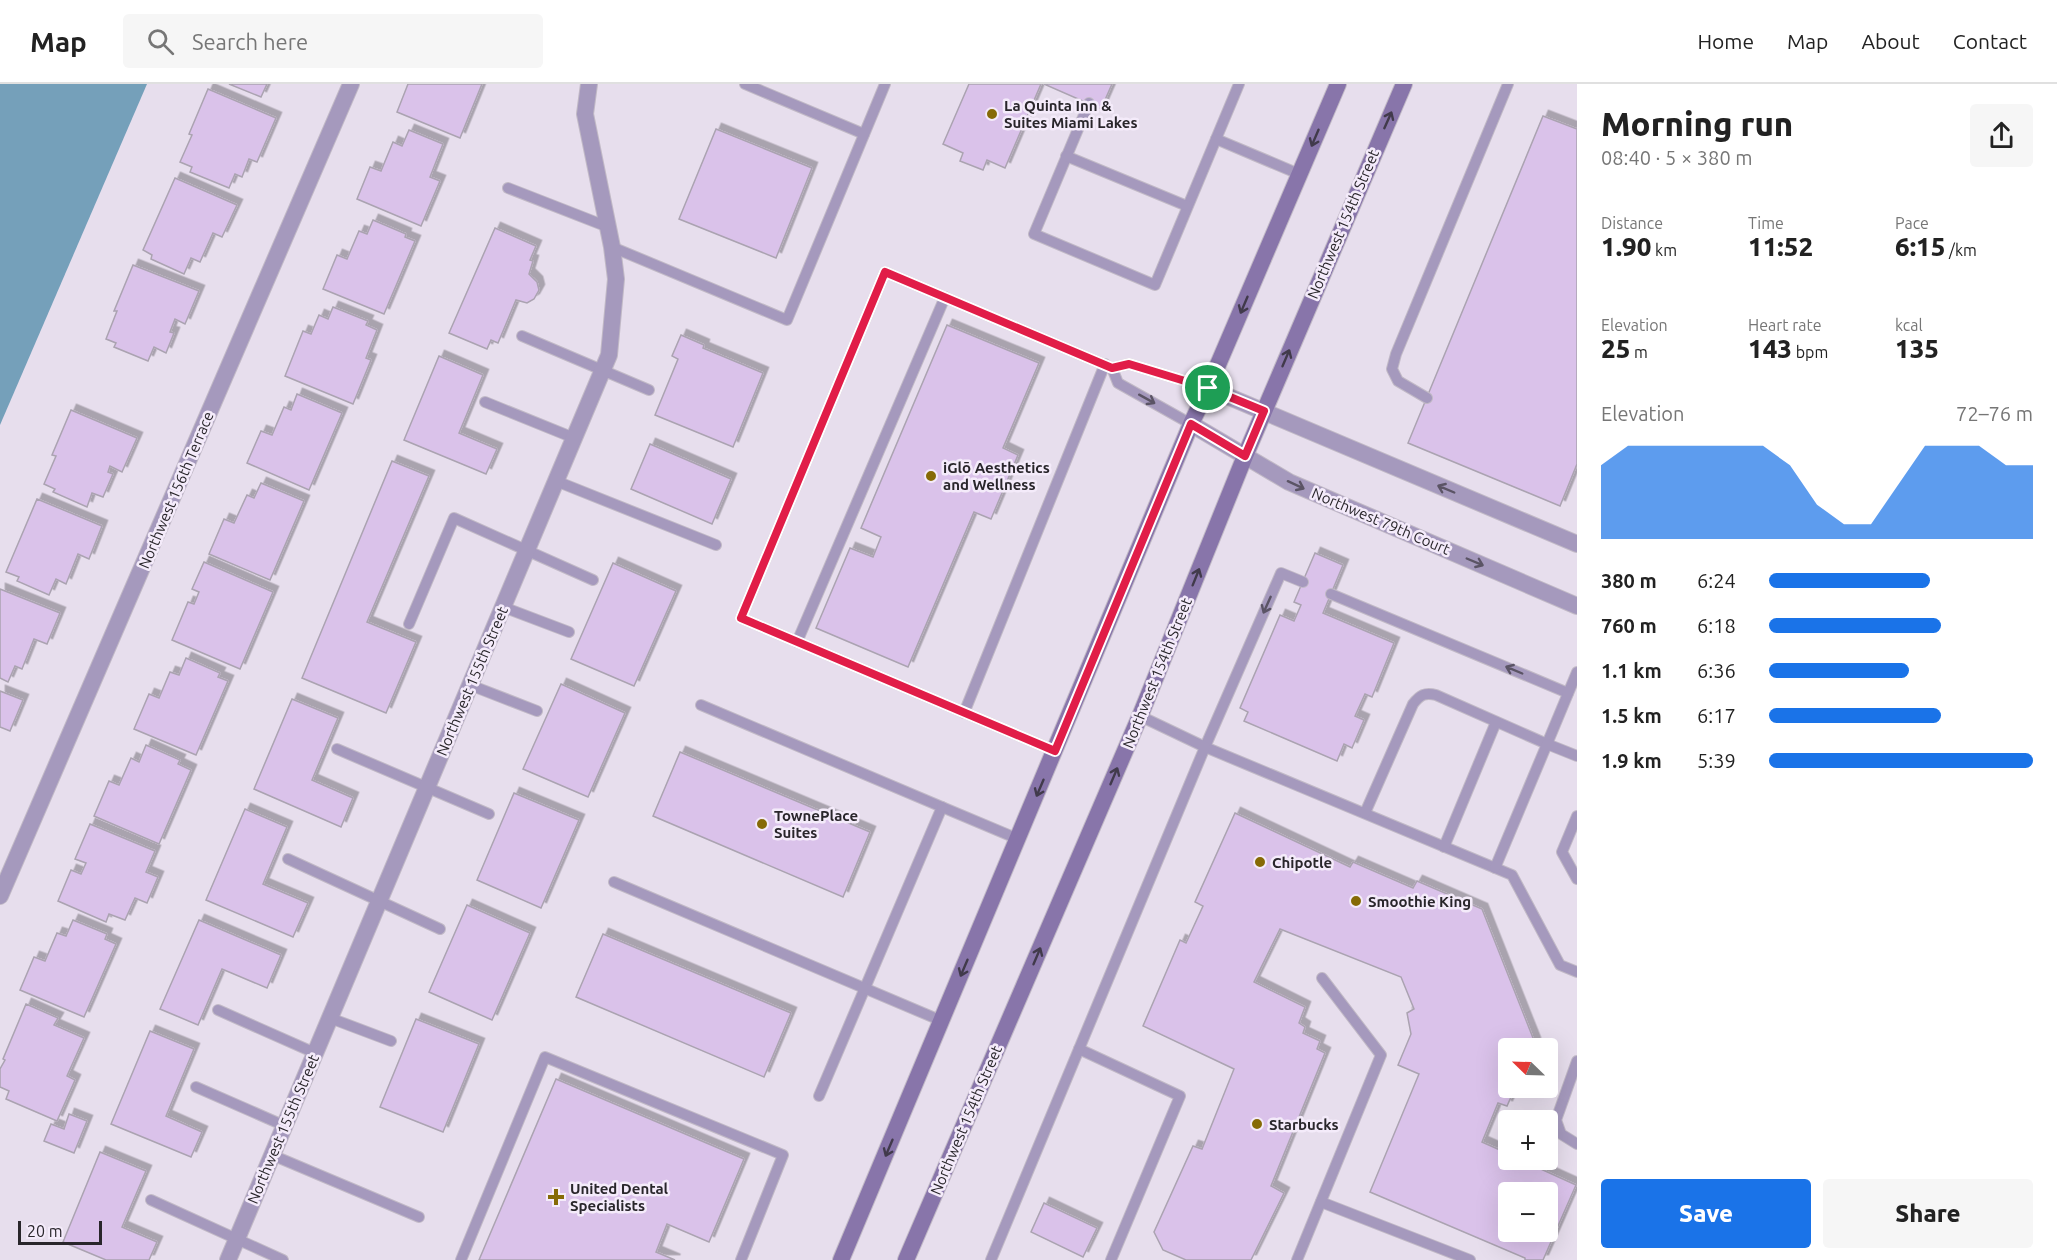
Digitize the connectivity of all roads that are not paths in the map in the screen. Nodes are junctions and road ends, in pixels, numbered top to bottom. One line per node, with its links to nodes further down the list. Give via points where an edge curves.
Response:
1 (351, 84): 66 (street, Northwest 156th Terrace)
2 (589, 84): 16 (street, Northwest 155th Street, via 585,114)
3 (745, 84): 10 (lane)
4 (885, 84): 10 (lane)
5 (1239, 84): 11 (lane)
6 (1338, 84): 13 (main road, one-way to 13)
7 (1404, 84): 26 (main road, Northwest 154th Street, one-way to 7)
8 (1508, 84): 24 (lane, via 1392,369 1398,381)
9 (1089, 103): 12 (lane)
10 (864, 134): 17 (lane, via 787,320)
11 (1216, 139): 13 (lane); 15 (lane)
12 (1066, 156): 15 (lane); 15 (lane, via 1034,234 1155,285)
13 (1299, 174): 22 (main road, one-way to 22)
14 (508, 188): 16 (lane)
15 (1187, 206)
16 (608, 227): 17 (street, Northwest 155th Street)
17 (612, 247): 21 (street, Northwest 155th Street, via 616,279 609,354)
18 (945, 297): 20 (lane); 41 (lane); 41 (lane, via 885,272 741,618)
19 (522, 336): 21 (lane)
20 (1108, 366): 22 (lane, via 1129,364); 27 (lane, one-way to 27, via 1118,383); 47 (lane)
21 (603, 370): 23 (lane); 28 (street, Northwest 155th Street)
22 (1208, 388): 26 (street); 27 (main road)
23 (649, 390)
24 (1427, 399)
25 (485, 402): 28 (lane)
26 (1264, 411): 29 (main road, Northwest 154th Street); 32 (street, one-way to 26)
27 (1191, 424): 29 (street, Northwest 79th Court); 53 (main road)
28 (574, 438): 30 (street, Northwest 155th Street)
29 (1245, 456): 37 (street, Northwest 79th Court, one-way to 37, via 1289,482); 48 (main road, Northwest 154th Street, one-way to 29)
30 (556, 481): 31 (lane); 33 (street, Northwest 155th Street)
31 (716, 544)
32 (1577, 544)
33 (527, 550): 34 (lane); 38 (street, Northwest 155th Street); 39 (lane, via 454,518)
34 (593, 580)
35 (1303, 582): 51 (lane, one-way to 51, via 1281,573)
36 (1331, 594): 44 (lane, one-way to 36)
37 (1577, 606)
38 (503, 607): 40 (lane); 43 (street, Northwest 155th Street)
39 (409, 624)
40 (569, 632)
41 (797, 642): 47 (lane)
42 (1577, 672): 44 (lane)
43 (470, 685): 46 (lane); 55 (street, Northwest 155th Street)
44 (1568, 693): 50 (lane)
45 (701, 705): 56 (lane)
46 (537, 711)
47 (964, 713): 53 (lane)
48 (1140, 716): 51 (lane); 88 (main road, Northwest 154th Street, one-way to 48)
49 (1496, 722): 50 (lane); 57 (lane, via 1436,695 1427,693 1419,697); 61 (lane)
50 (1547, 744): 54 (lane); 63 (lane)
51 (1205, 747): 57 (lane); 76 (lane)
52 (337, 749): 55 (lane)
53 (1055, 751): 60 (main road, one-way to 60)
54 (1577, 756)
55 (427, 789): 58 (lane); 67 (street, Northwest 155th Street)
56 (942, 807): 60 (lane); 71 (lane)
57 (1365, 813): 61 (lane)
58 (489, 814)
59 (1577, 816): 64 (lane, via 1562,852)
60 (1018, 839): 74 (main road, one-way to 74)
61 (1444, 847): 63 (lane)
62 (288, 859): 67 (lane)
63 (1495, 868): 69 (lane, via 1512,875 1560,966)
64 (1577, 879)
65 (614, 882): 71 (lane)
66 (0, 896)
67 (379, 900): 68 (lane); 73 (street, Northwest 155th Street)
68 (441, 928)
69 (1577, 972)
70 (1322, 978): 85 (lane, via 1382,1055)
71 (865, 988): 74 (lane); 80 (lane)
72 (218, 1010): 77 (lane)
73 (330, 1018): 75 (lane); 77 (street, Northwest 155th Street)
74 (942, 1021): 93 (main road, one-way to 93)
75 (391, 1041)
76 (1079, 1048): 94 (lane); 95 (lane, via 1180,1096)
77 (315, 1053): 81 (street, Northwest 155th Street)
78 (1577, 1061): 82 (lane, via 1556,1120 1561,1134)
79 (196, 1087): 81 (lane)
80 (819, 1096)
81 (285, 1126): 83 (street, Northwest 155th Street)
82 (1577, 1144)
83 (272, 1155): 86 (lane); 87 (street, Northwest 155th Street)
84 (151, 1200): 87 (lane)
85 (1321, 1202): 96 (lane); 97 (lane)
86 (419, 1217)
87 (237, 1239): 89 (street, Northwest 155th Street); 90 (lane)
88 (909, 1259)
89 (228, 1260)
90 (283, 1260)
91 (462, 1260): 92 (lane, via 545,1057 783,1155)
92 (741, 1260)
93 (842, 1260)
94 (991, 1260)
95 (1112, 1260)
96 (1297, 1260)
97 (1470, 1260)

